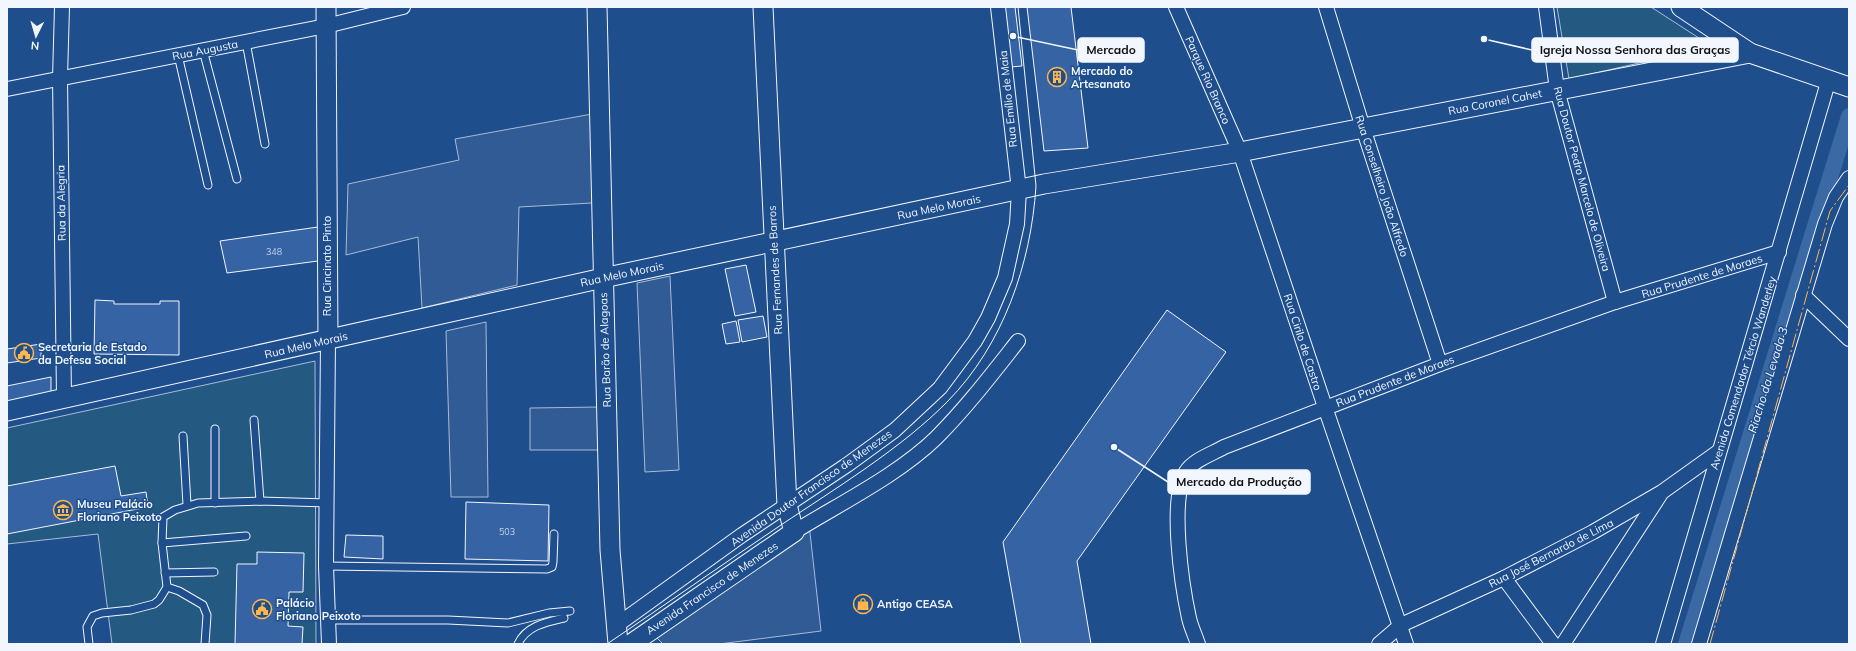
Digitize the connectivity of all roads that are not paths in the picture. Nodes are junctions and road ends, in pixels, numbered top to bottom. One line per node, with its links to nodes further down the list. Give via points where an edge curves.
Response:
1 (62, 7): 16 (street, Rua da Alegria)
2 (326, 7): 11 (street, Rua Cincinato Pinto)
3 (403, 7): 11 (street, Rua Augusta)
4 (597, 7): 30 (street, Rua Barão de Alagoas)
5 (763, 7): 28 (street, Rua Fernandes de Barros)
6 (998, 7): 27 (street, Rua Emílio de Maia)
7 (1176, 7): 23 (street, Parque Rio Branco)
8 (1326, 7): 21 (street, Rua Conselheiro João Alfredo)
9 (1546, 7): 20 (street, Rua Doutor Pedro Marcelo de Oliveira)
10 (1681, 7): 14 (street)
11 (326, 26): 12 (street, Rua Augusta); 34 (street, Rua Cincinato Pinto)
12 (246, 42): 13 (street, Rua Augusta); 22 (lane)
13 (203, 50): 15 (street, Rua Augusta); 25 (lane)
14 (1750, 53): 17 (street); 20 (street, Rua Coronel Cahet)
15 (178, 55): 16 (street, Rua Augusta); 26 (lane)
16 (60, 78): 19 (street, Rua Augusta); 37 (street, Rua da Alegria)
17 (1829, 79): 18 (street); 29 (street, Avenida Comendador Tércio Wanderley)
18 (1849, 87)
19 (7, 89)
20 (1557, 90): 21 (street, Rua Coronel Cahet); 32 (street, Rua Doutor Pedro Marcelo de Oliveira)
21 (1363, 128): 23 (street, Rua Coronel Cahet); 36 (street, Rua Conselheiro João Alfredo)
22 (265, 144)
23 (1240, 152): 27 (street, Rua Melo Morais); 38 (street, Rua Cirilo de Castro)
24 (1849, 178): 31 (street, via 1824,224)
25 (237, 179)
26 (208, 185)
27 (1019, 190): 28 (street, Rua Melo Morais); 48 (street, Avenida Doutor Francisco de Menezes, via 1017,224 1005,278 975,341 940,388 894,430)
28 (773, 242): 30 (street, Rua Melo Morais); 48 (street, Rua Fernandes de Barros)
29 (1779, 252): 32 (street, Rua Prudente de Moraes); 43 (street, Avenida Comendador Tércio Wanderley)
30 (603, 278): 34 (street, Rua Melo Morais); 62 (street, Rua Barão de Alagoas, via 610,550)
31 (1803, 295): 33 (street); 76 (street)
32 (1615, 302): 36 (street, Rua Prudente de Moraes)
33 (1849, 339)
34 (328, 340): 37 (street, Rua Melo Morais); 47 (street, Rua Cincinato Pinto)
35 (1018, 341): 50 (street, via 970,401 935,438 887,475)
36 (1440, 364): 38 (street, Rua Prudente de Moraes)
37 (64, 398): 39 (street, Rua Melo Morais)
38 (1325, 407): 63 (street, Rua Cirilo de Castro); 70 (street, Rua Prudente de Moraes, via 1224,448 1191,465 1185,473 1178,502 1179,543 1189,618)
39 (7, 411)
40 (254, 420): 45 (lane)
41 (215, 429): 46 (lane)
42 (183, 436): 49 (lane)
43 (1718, 452): 44 (street, Rua José Bernardo de Lima); 75 (street, Avenida Comendador Tércio Wanderley)
44 (1662, 492): 57 (street, Rua José Bernardo de Lima, via 1593,532); 74 (street)
45 (260, 502): 46 (lane); 47 (lane)
46 (215, 503): 49 (lane)
47 (328, 503): 54 (street, Rua Cincinato Pinto)
48 (787, 505): 50 (street, Rua Fernandes de Barros); 62 (street, Avenida Doutor Francisco de Menezes)
49 (187, 506): 53 (lane, via 163,517)
50 (794, 532): 69 (street, Avenida Francisco de Menezes)
51 (554, 534): 54 (lane, via 554,562 552,567 547,569)
52 (246, 536): 53 (lane)
53 (162, 543): 56 (lane)
54 (326, 566): 61 (street, Rua Cincinato Pinto)
55 (214, 572): 56 (lane)
56 (165, 573): 58 (lane)
57 (1504, 578): 63 (street, Rua José Bernardo de Lima); 73 (street)
58 (167, 588): 64 (lane, via 154,604 93,616 87,628); 65 (lane, via 179,591 203,605 207,615)
59 (570, 611): 61 (lane, via 549,613 508,623)
60 (564, 618): 67 (lane, via 533,627 520,638)
61 (328, 620): 66 (street, Rua Cincinato Pinto)
62 (617, 625): 68 (street, Rua Barão de Alagoas)
63 (1401, 625): 71 (street, Rua José Bernardo de Lima); 72 (street, Rua Cirilo de Castro)
64 (89, 644)
65 (205, 644)
66 (329, 644)
67 (518, 644)
68 (618, 644)
69 (631, 644)
70 (1198, 644)
71 (1379, 644)
72 (1406, 644)
73 (1553, 644)
74 (1563, 644)
75 (1662, 644)
76 (1699, 644)

